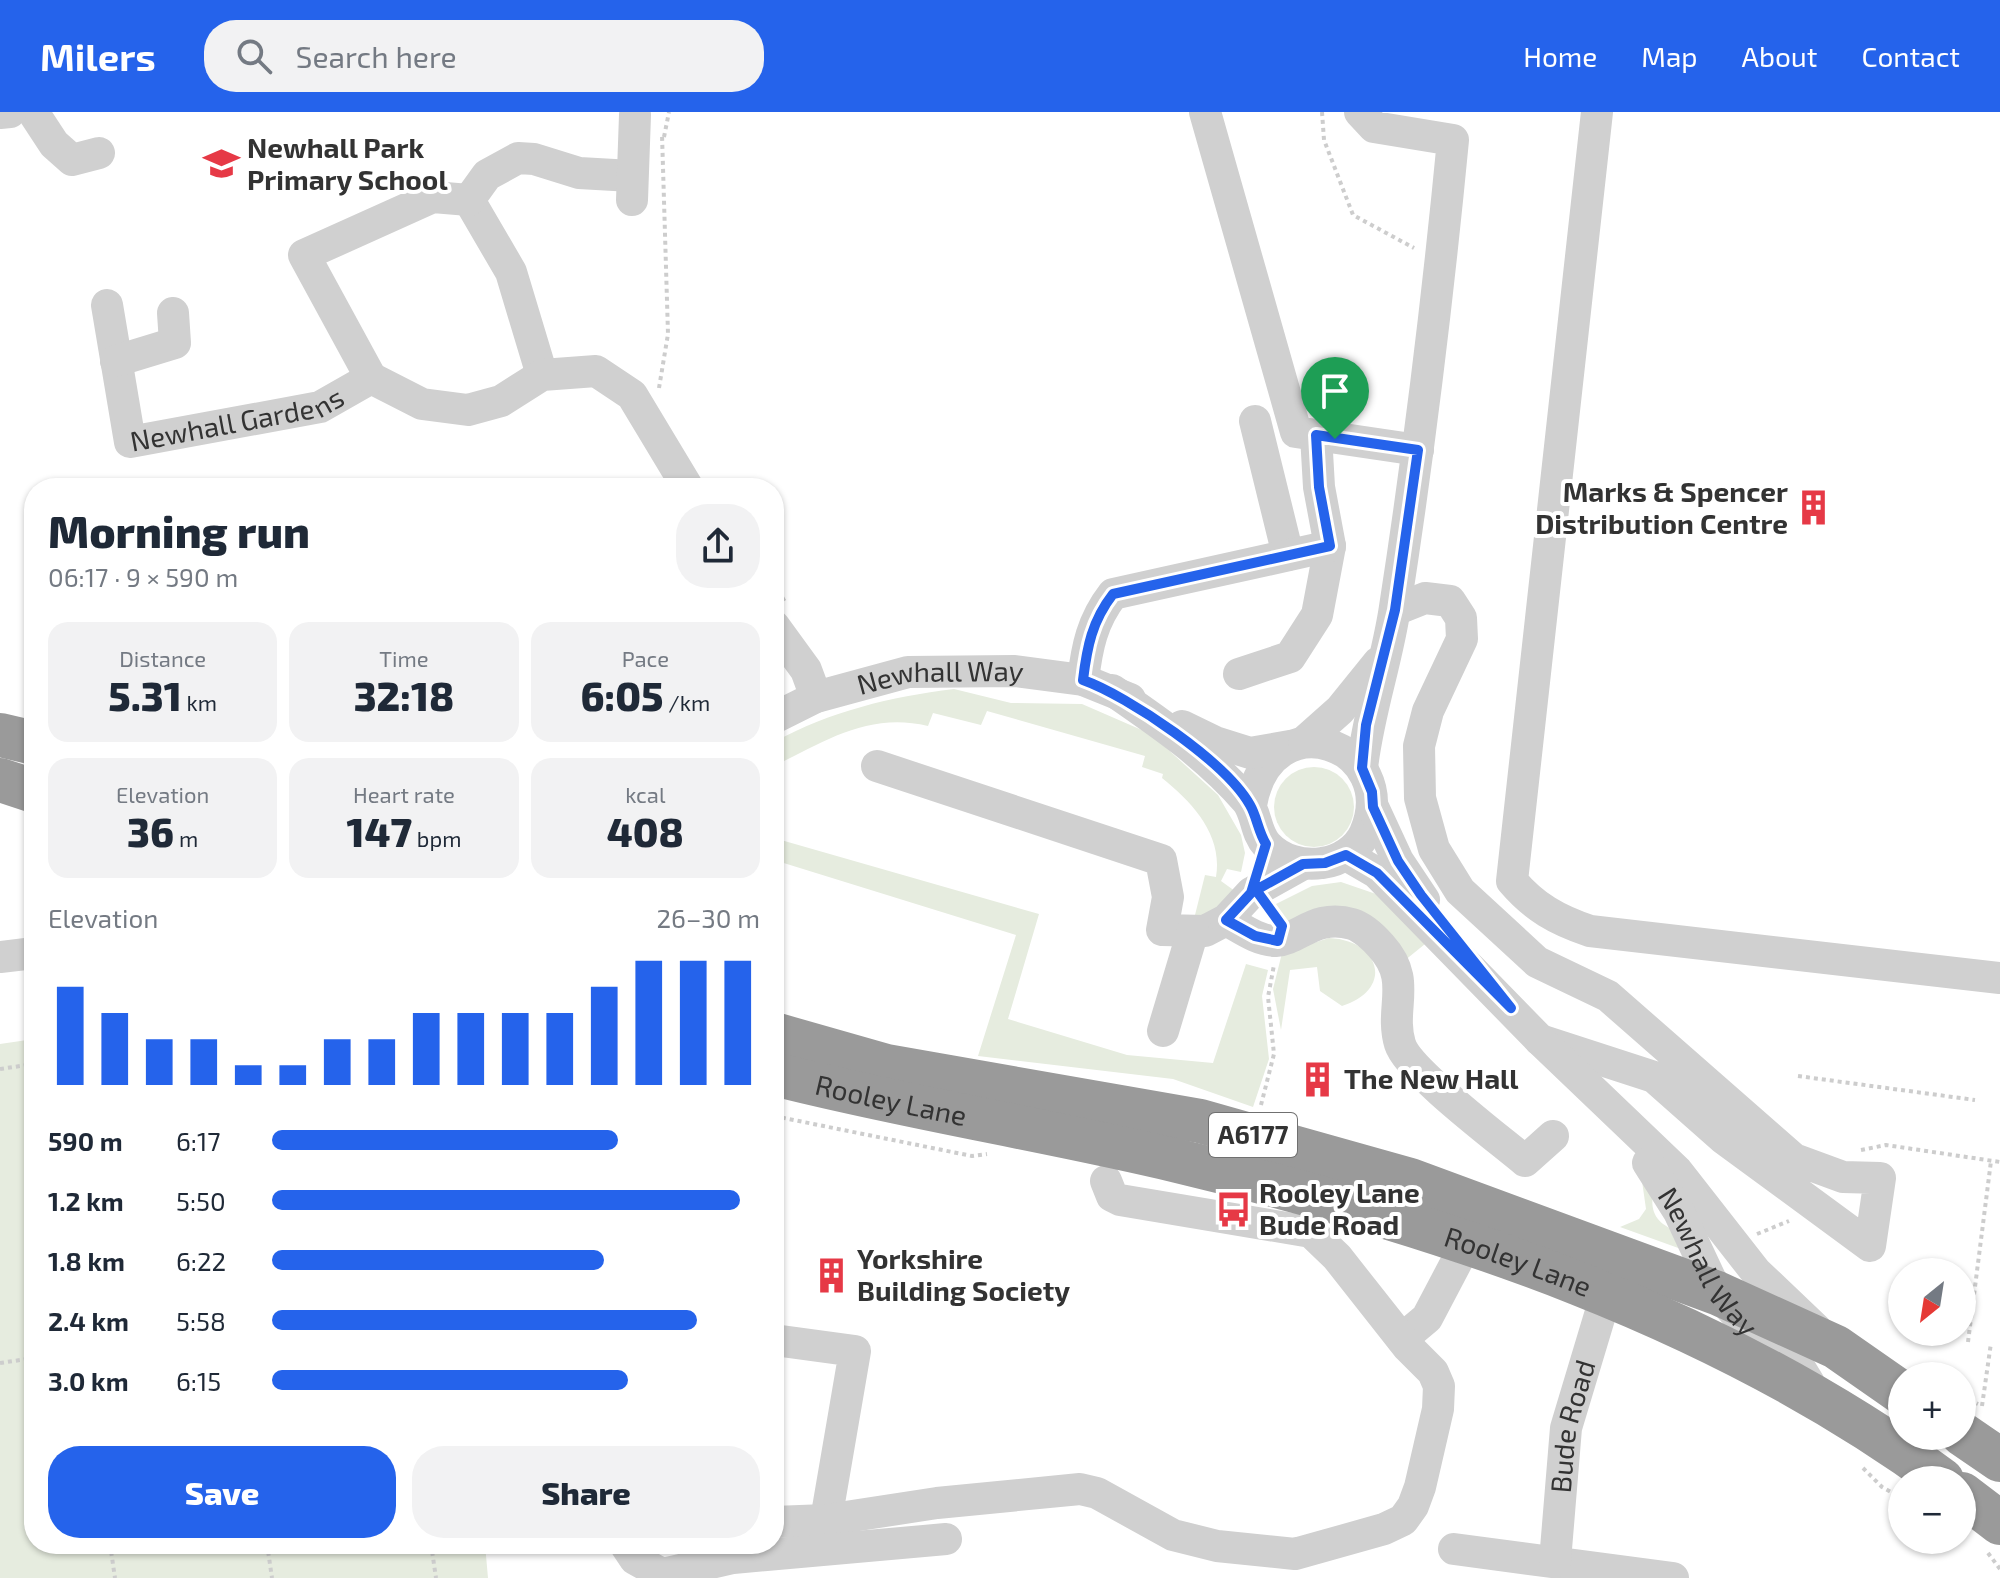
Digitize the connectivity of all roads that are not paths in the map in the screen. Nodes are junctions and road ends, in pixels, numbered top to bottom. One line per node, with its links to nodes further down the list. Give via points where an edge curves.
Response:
1 (10, 112): 6 (street)
2 (33, 112): 8 (street, via 54,144)
3 (1205, 112): 16 (street, via 1296,432)
4 (1360, 112): 17 (street, via 1374,127 1453,140)
5 (1597, 112): 45 (street, via 1512,881 1529,901 1559,921 1590,931)
6 (0, 113)
7 (648, 120): 9 (street, via 632,188 526,157 487,175)
8 (81, 163)
9 (469, 200): 13 (street, via 511,272); 14 (street, via 433,197 304,255)
10 (107, 305): 12 (street, Newhall Gardens)
11 (173, 313): 12 (street, via 175,343)
12 (116, 361): 14 (street, Newhall Gardens, via 130,442 320,407)
13 (542, 375): 14 (street, via 501,401 468,410 422,404); 18 (street, via 596,371 632,395)
14 (371, 378)
15 (1255, 421): 20 (street)
16 (1316, 435): 17 (street); 19 (street)
17 (1418, 450): 21 (street)
18 (682, 478)
19 (1330, 546): 20 (street); 24 (street, via 1317,615 1308,632 1290,657)
20 (1288, 555): 25 (street, via 1113,594 1097,615 1087,647)
21 (1395, 610): 23 (street); 49 (street, via 1425,598 1450,601 1461,618 1462,639 1428,711 1419,746 1420,798 1434,849 1460,891 1537,962 1608,996 1794,1159 1843,1177 1880,1178 1870,1246 1723,1138 1654,1077)
22 (784, 640): 26 (street, via 806,670)
23 (1387, 651): 30 (street, via 1340,710); 32 (street, via 1366,725)
24 (1239, 674)
25 (1097, 685): 26 (street, Newhall Way, via 1015,671 908,672); 30 (street, Newhall Way, via 1215,742 1250,753); 35 (street, Newhall Way, via 1217,769)
26 (816, 697): 27 (street, Newhall Way)
27 (784, 713)
28 (0, 735): 29 (highway)
29 (24, 741)
30 (1298, 744): 32 (street, Newhall Way, via 1335,747); 35 (street, via 1268,761 1255,780)
31 (877, 766): 42 (street, via 1161,860 1168,897 1162,930)
32 (1362, 768): 36 (street, Newhall Way)
33 (0, 780): 34 (highway)
34 (24, 788)
35 (1251, 805): 37 (street, Newhall Way)
36 (1373, 807): 38 (street, via 1363,839); 46 (street, Newhall Way, via 1421,895)
37 (1266, 844): 39 (street); 40 (street)
38 (1346, 855): 39 (street); 46 (street, Newhall Way, via 1377,873)
39 (1303, 864): 40 (street)
40 (1251, 893): 41 (street)
41 (1226, 920): 42 (street); 52 (street, via 1278,941 1320,922 1352,924 1374,938 1396,967 1399,1042 1415,1066 1525,1161)
42 (1193, 931): 47 (street)
43 (24, 954): 44 (street)
44 (0, 957)
45 (2000, 978)
46 (1511, 1008): 49 (street, Newhall Way)
47 (1163, 1031)
48 (784, 1037): 55 (highway, Rooley Lane / A6177, via 886,1066 1246,1133 1410,1180)
49 (1540, 1040): 51 (street, Newhall Way)
50 (784, 1076): 54 (highway, Rooley Lane / A6177, via 1180,1161)
51 (1616, 1113): 55 (street, Newhall Way, via 1679,1212); 59 (street, Newhall Way, via 1677,1171 1756,1272)
52 (1553, 1136)
53 (1106, 1181): 57 (street, via 1112,1196 1120,1200 1311,1232)
54 (1467, 1242): 56 (highway, Rooley Lane / A6177); 57 (street, via 1427,1318)
55 (1717, 1293): 59 (highway, Rooley Lane / A6177); 61 (street, Newhall Way, via 1756,1336 1798,1365)
56 (1606, 1295): 61 (highway, Rooley Lane / A6177); 72 (street, Bude Road, via 1566,1428)
57 (1402, 1339): 66 (street, via 1433,1372 1439,1386 1438,1409 1413,1506 1403,1520 1384,1529 1295,1554 1253,1552 1173,1535 1080,1489)
58 (784, 1341): 66 (street, via 855,1351)
59 (1836, 1347): 60 (highway, Rooley Lane / A6177)
60 (1888, 1383)
61 (1816, 1394): 64 (highway, Rooley Lane / A6177)
62 (1976, 1426): 63 (highway)
63 (2000, 1460)
64 (1921, 1466)
65 (1976, 1505): 68 (highway)
66 (826, 1520): 67 (street)
67 (784, 1522)
68 (2000, 1523)
69 (946, 1539): 73 (street)
70 (1454, 1549): 72 (street)
71 (632, 1554): 74 (street)
72 (1555, 1561): 75 (street)
73 (842, 1564): 74 (street, via 733,1558)
74 (656, 1574)
75 (1673, 1578)

